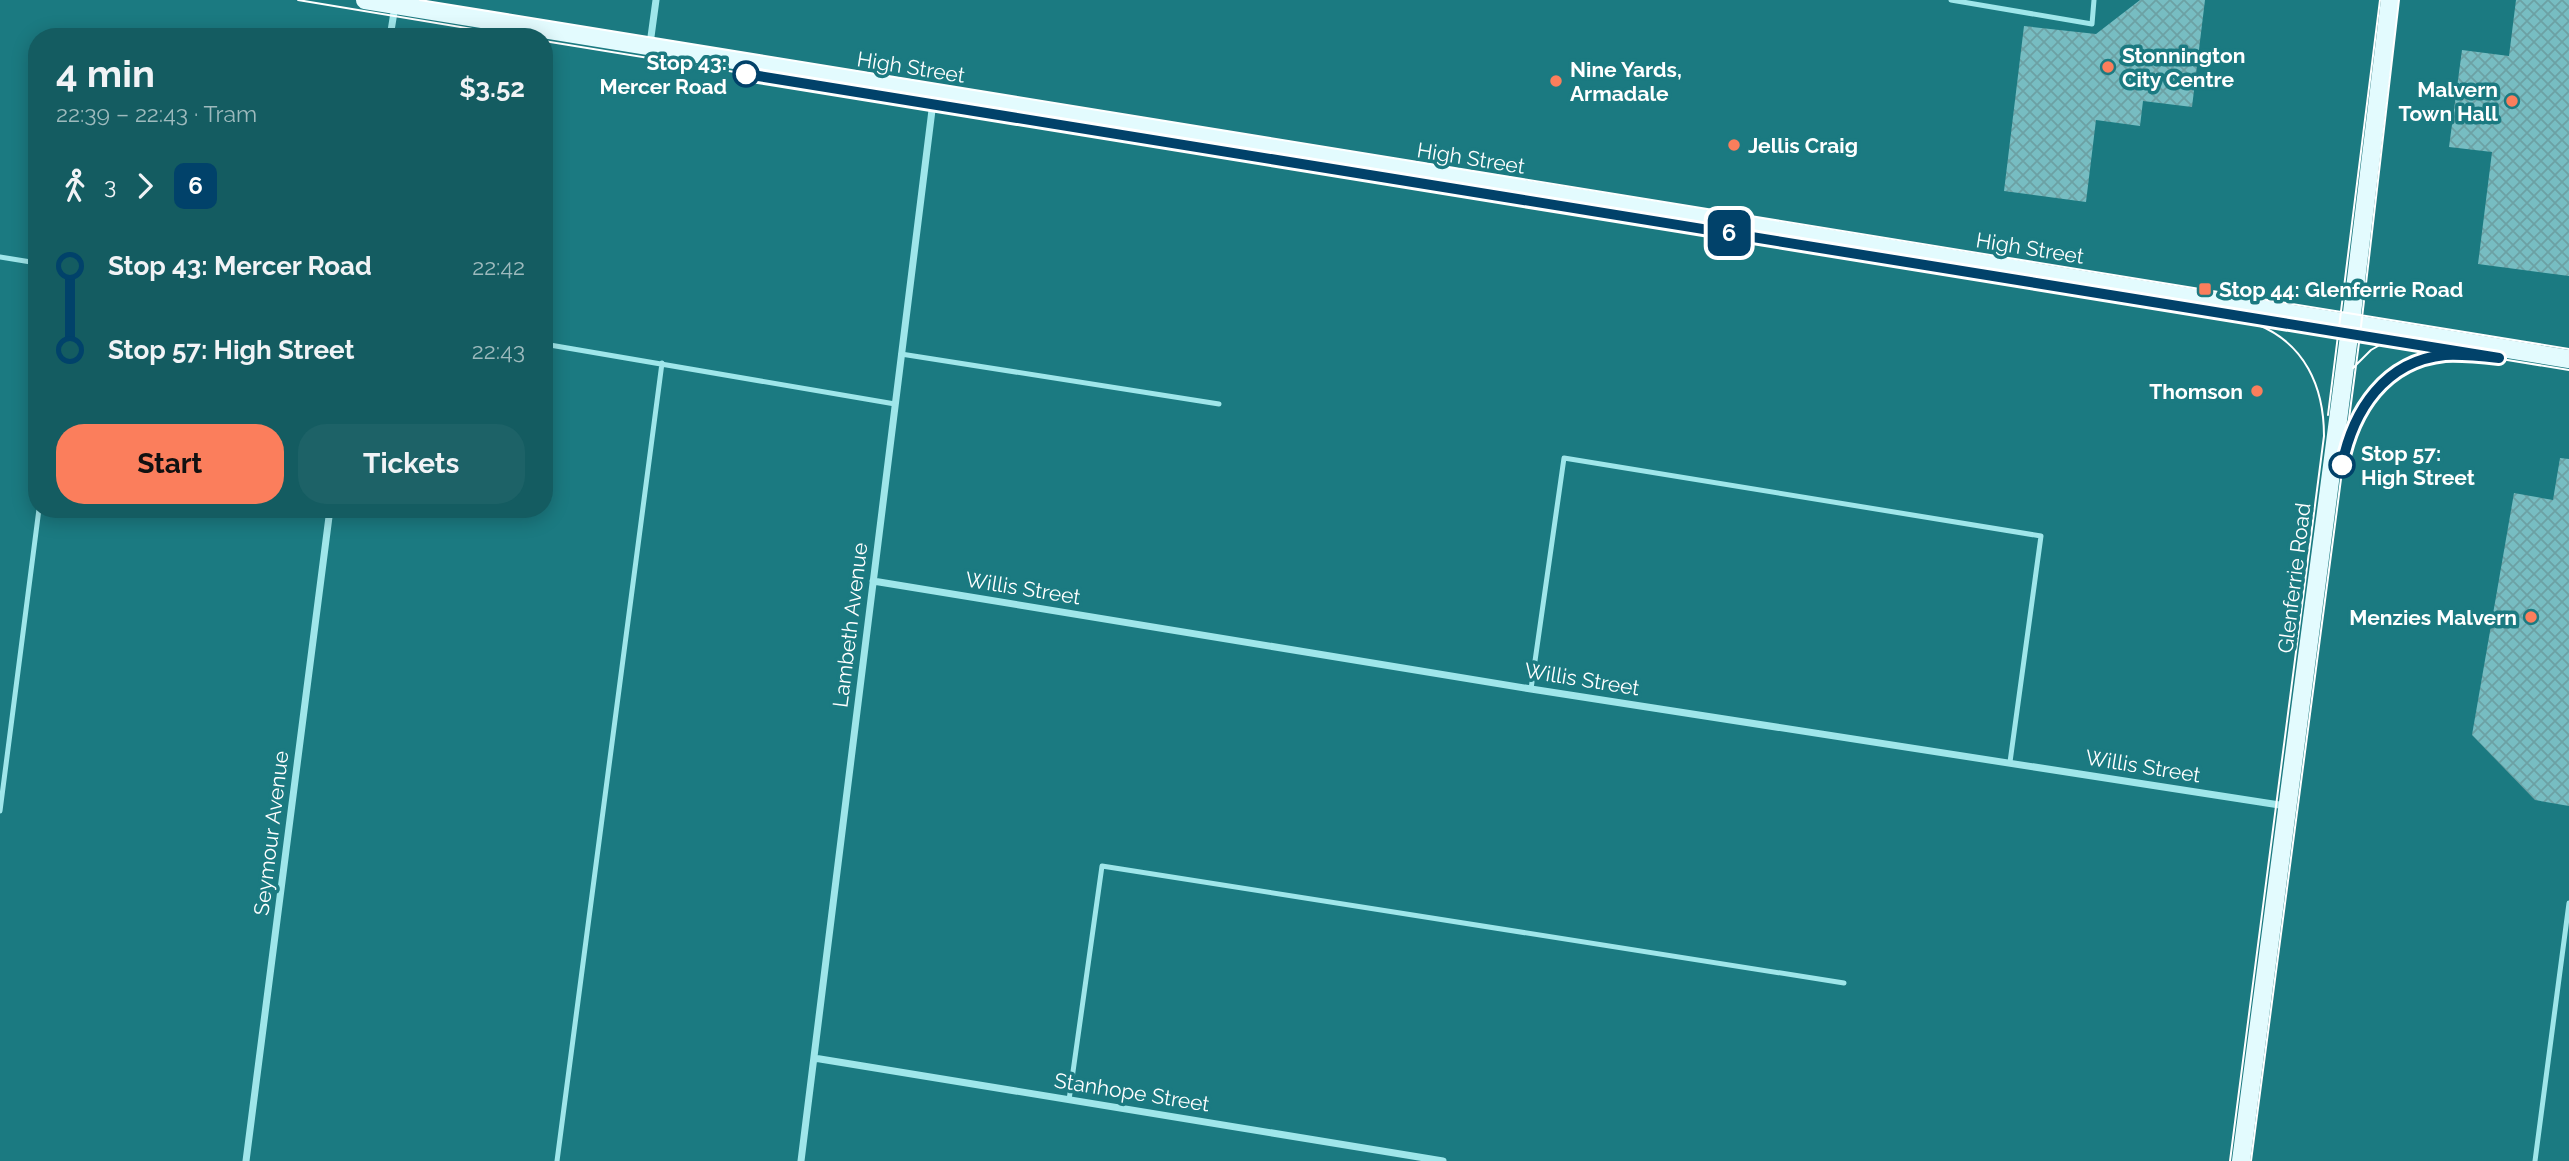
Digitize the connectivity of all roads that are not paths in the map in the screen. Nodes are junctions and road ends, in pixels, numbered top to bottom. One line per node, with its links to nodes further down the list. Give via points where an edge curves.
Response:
1 (365, 0): 6 (main road, High Street)
2 (656, 0): 10 (street)
3 (1951, 0): 4 (lane, via 2092,24)
4 (2094, 0)
5 (2390, 0): 14 (main road, Glenferrie Road)
6 (395, 5): 7 (street); 8 (main road, High Street)
7 (391, 28)
8 (535, 28)
9 (553, 31): 10 (main road, High Street)
10 (650, 47): 11 (main road, High Street)
11 (934, 94): 14 (main road, High Street); 16 (street, Lambeth Avenue)
12 (0, 257): 13 (lane)
13 (28, 262)
14 (2351, 323): 17 (main road, High Street); 26 (main road, Glenferrie Road)
15 (553, 345): 18 (lane)
16 (901, 354): 19 (street, Lambeth Avenue); 20 (lane)
17 (2569, 359)
18 (662, 363): 19 (lane); 33 (lane)
19 (895, 404): 23 (street, Lambeth Avenue)
20 (1219, 404)
21 (38, 518): 27 (lane)
22 (329, 518): 32 (street, Seymour Avenue)
23 (873, 581): 24 (street, Willis Street); 30 (street, Lambeth Avenue)
24 (1531, 689): 25 (street, Willis Street); 25 (lane, via 1564,458 2041,536)
25 (2010, 762): 26 (street, Willis Street)
26 (2288, 806): 36 (main road, Glenferrie Road)
27 (0, 811)
28 (2569, 903): 37 (lane)
29 (1844, 983): 31 (lane, via 1102,866)
30 (814, 1058): 31 (street, Stanhope Street); 34 (street, Lambeth Avenue)
31 (1069, 1100): 35 (street, Stanhope Street)
32 (246, 1161)
33 (557, 1161)
34 (801, 1161)
35 (1443, 1161)
36 (2241, 1161)
37 (2535, 1161)

